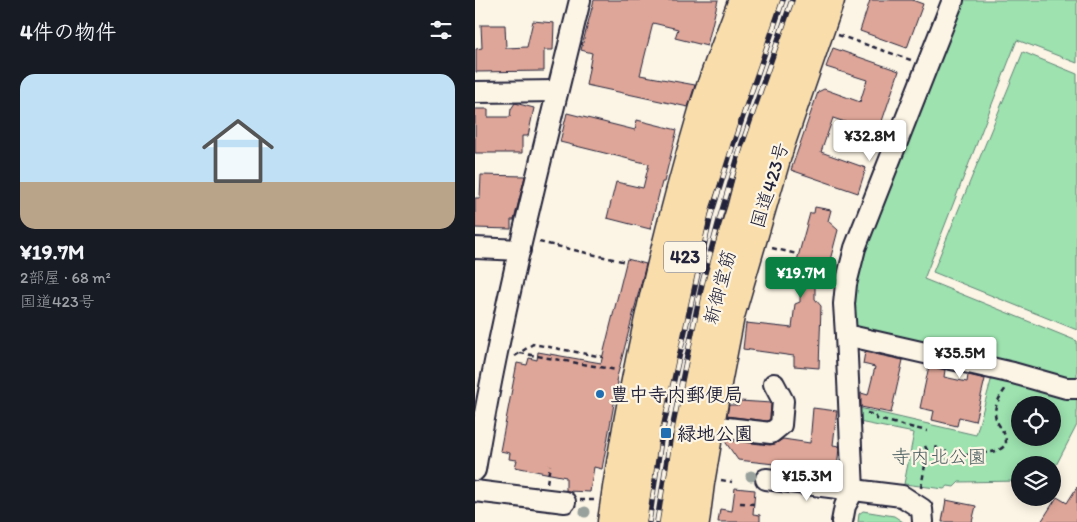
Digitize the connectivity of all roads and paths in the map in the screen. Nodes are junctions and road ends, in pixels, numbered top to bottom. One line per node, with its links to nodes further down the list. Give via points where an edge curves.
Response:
1 (580, 0): 9 (street)
2 (743, 0): 18 (highway, 423, via 701,117)
3 (768, 0): 11 (highway, 新御堂筋 / 423)
4 (807, 0): 12 (highway, 新御堂筋 / 423, via 758,144)
5 (830, 0): 19 (highway, 国道423号, via 780,145)
6 (953, 0): 20 (street, via 855,248 845,290)
7 (830, 32): 8 (path)
8 (915, 61)
9 (557, 91): 10 (street); 13 (street)
10 (475, 92)
11 (697, 202): 18 (highway); 58 (highway, 新御堂筋 / 423, via 648,430)
12 (741, 210): 19 (highway); 59 (highway, 新御堂筋 / 423, via 717,285)
13 (527, 246): 14 (street); 17 (path); 30 (street)
14 (475, 248)
15 (770, 248): 16 (path)
16 (797, 254)
17 (626, 262)
18 (653, 298): 57 (highway, 423, via 621,453)
19 (731, 316): 32 (highway, 国道423号)
20 (846, 335): 27 (street); 51 (street)
21 (520, 352): 22 (path); 23 (path, via 533,344); 24 (path)
22 (515, 356)
23 (603, 357)
24 (571, 362): 25 (path); 26 (path)
25 (571, 366)
26 (604, 368)
27 (1013, 373): 29 (street, via 1066,388); 42 (path, via 997,401 994,414 1006,434 1006,444 994,452)
28 (774, 384): 32 (street, via 783,400 781,425 771,432)
29 (1077, 388)
30 (481, 394): 45 (street)
31 (875, 415): 33 (path, via 877,419)
32 (709, 426): 60 (highway, 国道423号)
33 (927, 431)
34 (937, 444): 37 (path)
35 (925, 446): 38 (path)
36 (950, 449): 40 (path)
37 (935, 451)
38 (928, 452)
39 (918, 454): 41 (path)
40 (943, 454)
41 (922, 456)
42 (947, 460)
43 (550, 465): 49 (path)
44 (925, 465): 50 (path)
45 (475, 470)
46 (767, 479): 51 (street)
47 (721, 480): 48 (path)
48 (732, 482)
49 (547, 484)
50 (921, 488)
51 (853, 490): 61 (street, via 845,506); 62 (street, via 901,496 922,509)
52 (475, 491): 54 (street)
53 (594, 500): 54 (path)
54 (571, 501)
55 (740, 503): 56 (path)
56 (753, 504)
57 (612, 522)
58 (634, 522)
59 (672, 522)
60 (695, 522)
61 (843, 522)
62 (923, 522)

